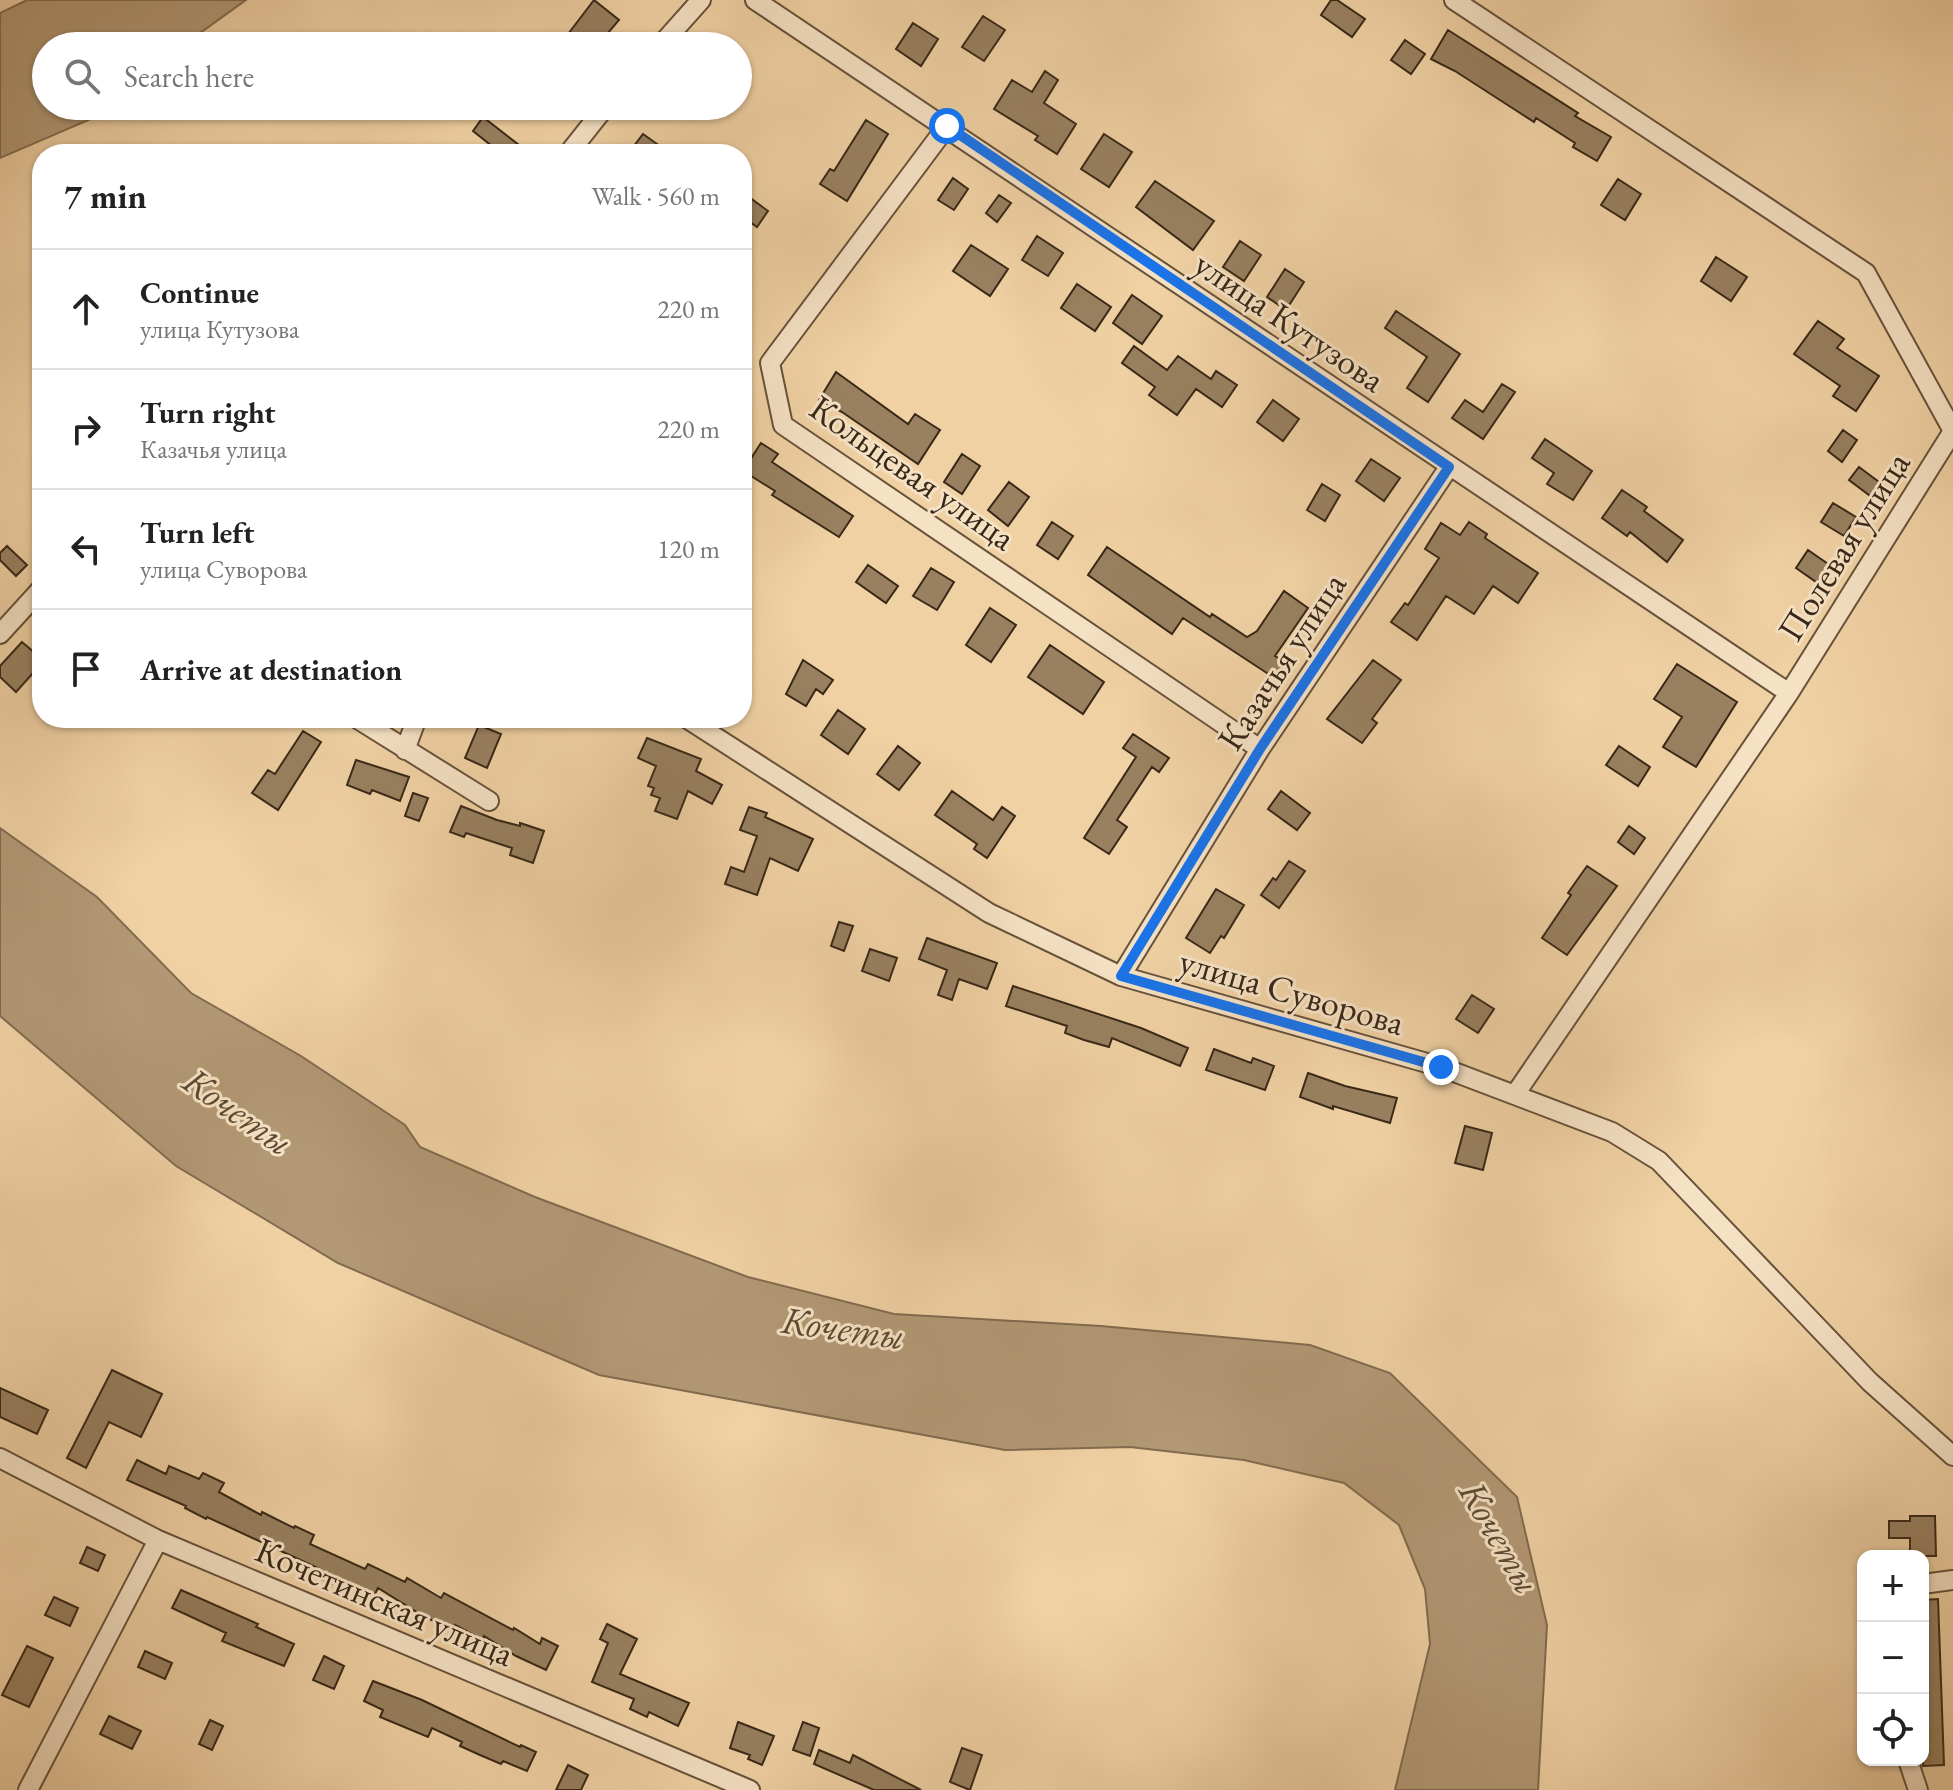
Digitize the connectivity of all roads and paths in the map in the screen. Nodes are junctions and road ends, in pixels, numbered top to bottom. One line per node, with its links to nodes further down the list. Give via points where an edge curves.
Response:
1 (701, 0): 4 (street)
2 (755, 0): 6 (street, улица Кутузова)
3 (1454, 0): 11 (street, Полевая улица, via 1866,273 1953,431)
4 (672, 32)
5 (595, 120): 7 (street)
6 (947, 126): 8 (street, улица Кутузова); 15 (street, Кольцевая улица, via 770,363 783,425)
7 (576, 144)
8 (1449, 467): 11 (street, улица Кутузова); 15 (street, Казачья улица)
9 (32, 599): 10 (street)
10 (0, 634)
11 (1789, 693): 19 (street, Полевая улица)
12 (371, 728): 16 (street)
13 (413, 728): 16 (street)
14 (702, 728): 18 (street, улица Суворова, via 989,913)
15 (1260, 749): 18 (street, Казачья улица)
16 (405, 750): 17 (street)
17 (489, 801)
18 (1121, 976): 19 (street, улица Суворова)
19 (1516, 1093): 20 (street, улица Суворова, via 1612,1132 1659,1161 1870,1382)
20 (1953, 1456)
21 (0, 1458): 22 (street, Кочетинская улица)
22 (158, 1540): 26 (street); 27 (street, Кочетинская улица)
23 (1953, 1580): 24 (street)
24 (1929, 1583)
25 (1910, 1766): 28 (street)
26 (28, 1790)
27 (750, 1790)
28 (1918, 1790)

